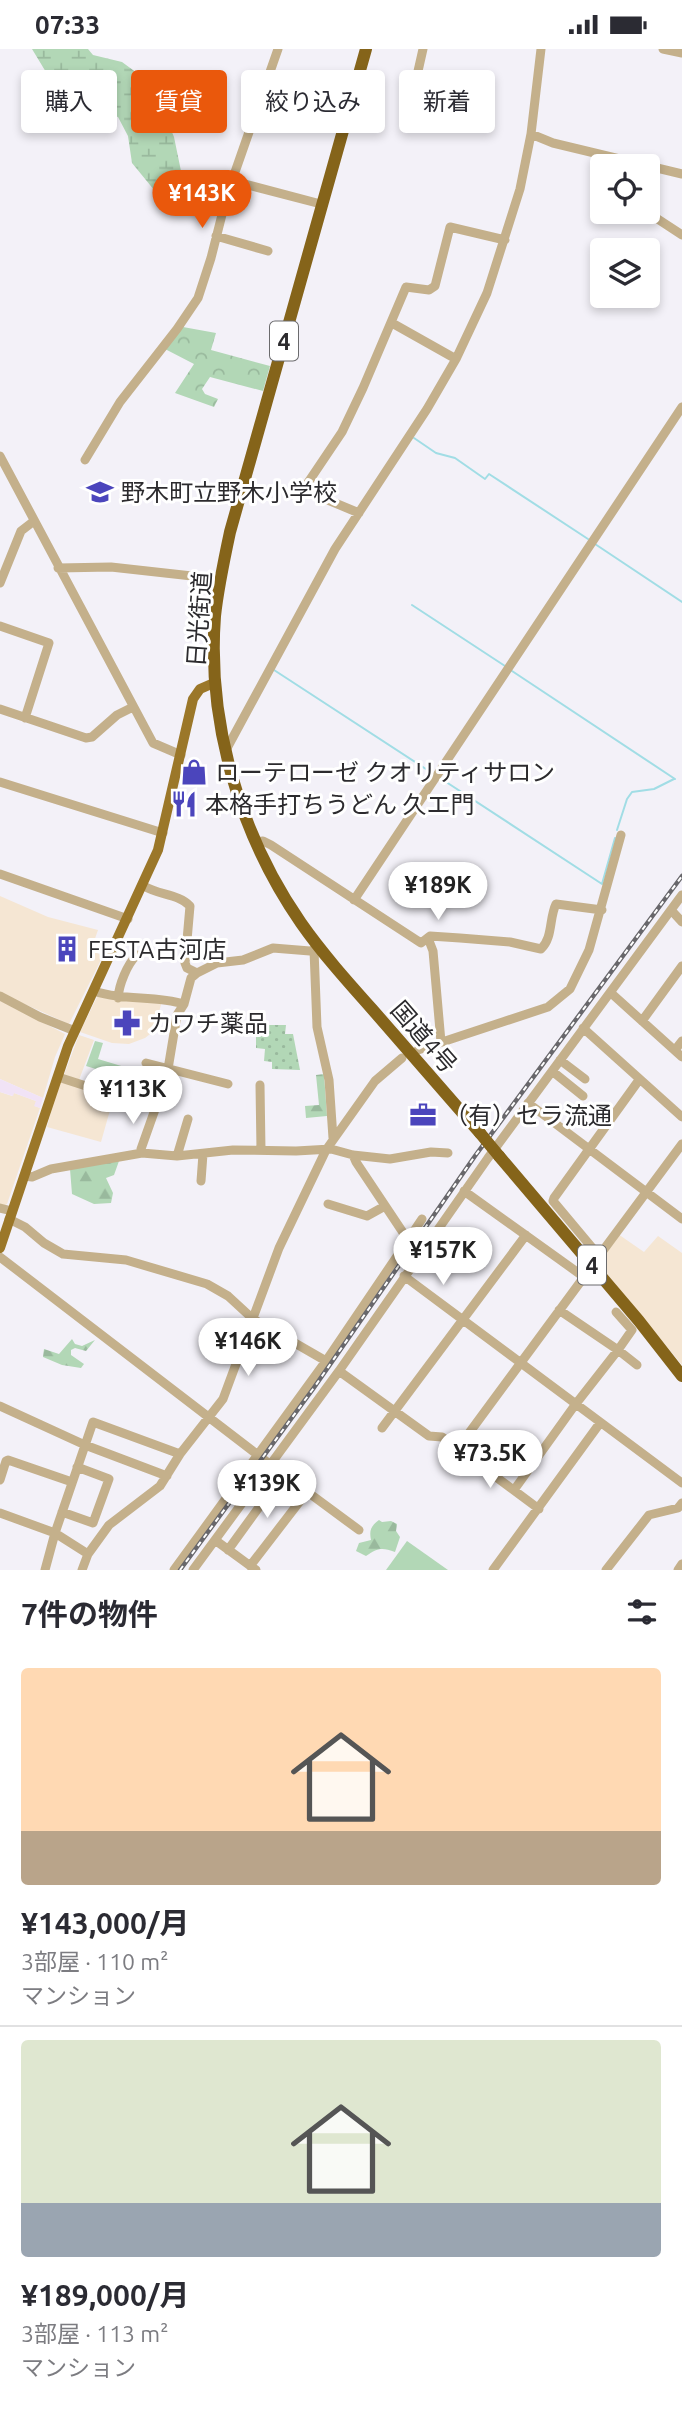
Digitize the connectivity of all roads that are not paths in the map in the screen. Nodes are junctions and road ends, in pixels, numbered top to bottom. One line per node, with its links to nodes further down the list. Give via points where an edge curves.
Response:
1 (278, 49): 12 (street)
2 (366, 49): 30 (highway, 日光街道 / 4, via 230,532 216,614)
3 (423, 49): 7 (street)
4 (541, 49): 8 (street)
5 (663, 49): 6 (street)
6 (682, 53)
7 (418, 70)
8 (531, 134): 9 (street); 17 (street)
9 (598, 154)
10 (660, 169): 11 (street)
11 (682, 174)
12 (233, 181): 13 (street); 16 (street)
13 (317, 203)
14 (660, 220): 15 (street)
15 (682, 235)
16 (216, 236): 18 (street); 23 (street, via 194,304 120,402)
17 (505, 240): 19 (street, via 450,227 436,286 429,290 406,287); 20 (street, via 487,293)
18 (268, 251)
19 (392, 323): 20 (street); 24 (street, via 342,432 307,484 306,491)
20 (456, 359): 24 (street)
21 (682, 407): 45 (street)
22 (0, 456): 25 (street)
23 (85, 460)
24 (359, 513): 33 (street)
25 (34, 521): 26 (street); 28 (street, via 21,531)
26 (58, 568): 27 (street, via 111,567); 31 (street)
27 (201, 577)
28 (0, 583)
29 (0, 625): 34 (street, via 49,643)
30 (216, 682): 35 (highway, 国道4号 / 4); 37 (main road, 日光街道, via 201,689 194,699)
31 (133, 707): 34 (street, via 86,738); 37 (street, via 153,743)
32 (0, 709): 34 (street)
33 (244, 715): 35 (street); 36 (street)
34 (25, 718)
35 (221, 720): 36 (highway, 国道4号 / 4)
36 (226, 750): 41 (highway, 国道4号 / 4)
37 (181, 755): 39 (main road, 日光街道)
38 (0, 782): 39 (street)
39 (163, 833): 43 (main road, 日光街道)
40 (621, 835): 46 (street)
41 (255, 842): 45 (street, via 271,845); 51 (highway, 国道4号 / 4)
42 (0, 874): 48 (street)
43 (144, 886): 48 (main road, 日光街道); 54 (street, via 190,906 185,963)
44 (682, 895): 47 (street)
45 (354, 900): 50 (street, via 418,942)
46 (602, 910): 50 (street, via 556,904 547,943 541,949 493,940); 64 (street, via 586,958 561,998 548,1007)
47 (671, 910): 49 (street); 56 (street)
48 (128, 919): 55 (main road, 日光街道)
49 (682, 922)
50 (428, 938): 64 (street)
51 (317, 949): 54 (street, via 273,948); 83 (street, via 317,1027 329,1080); 117 (highway, 国道4号 / 4, bridge, via 480,1133)
52 (138, 955): 58 (street)
53 (682, 966): 60 (street)
54 (197, 973): 59 (street, via 191,978)
55 (94, 991): 58 (street); 62 (main road, 日光街道)
56 (611, 993): 60 (street); 61 (street)
57 (0, 996): 62 (street)
58 (118, 998): 59 (street)
59 (184, 1004): 70 (street, via 177,1014)
60 (642, 1021): 66 (street)
61 (583, 1028): 68 (street); 74 (street)
62 (75, 1031): 72 (main road, 日光街道)
63 (682, 1041): 66 (street)
64 (440, 1042): 65 (street)
65 (418, 1050)
66 (679, 1054)
67 (402, 1058): 83 (street, via 375,1081)
68 (560, 1060): 71 (street); 73 (street)
69 (146, 1063): 70 (street)
70 (167, 1069): 75 (street)
71 (552, 1071): 78 (street); 80 (street)
72 (58, 1077): 77 (street); 93 (main road, 日光街道)
73 (585, 1079)
74 (639, 1080): 81 (street); 85 (street)
75 (228, 1084)
76 (260, 1085): 86 (street)
77 (114, 1095)
78 (583, 1096)
79 (158, 1101): 88 (street)
80 (528, 1103): 85 (street); 95 (street)
81 (682, 1117)
82 (188, 1119): 92 (street)
83 (333, 1138): 87 (street)
84 (682, 1144): 96 (street)
85 (589, 1149): 96 (street); 96 (street, via 553,1201 598,1258)
86 (261, 1150): 87 (street); 90 (street)
87 (326, 1150): 91 (street); 110 (street, via 279,1248)
88 (142, 1153): 92 (street); 93 (street)
89 (449, 1153): 91 (street, via 430,1151 390,1159)
90 (203, 1154): 92 (street); 94 (street)
91 (354, 1155): 98 (street)
92 (177, 1156)
93 (24, 1176): 100 (main road, 日光街道)
94 (201, 1181)
95 (464, 1191): 103 (street); 107 (street)
96 (646, 1192): 102 (street)
97 (328, 1204): 98 (street, via 367,1216)
98 (385, 1206): 104 (street)
99 (0, 1207): 100 (street)
100 (10, 1215): 105 (main road, 日光街道); 110 (street, via 63,1254 127,1260 207,1284)
101 (422, 1219): 104 (street)
102 (682, 1219)
103 (526, 1235): 108 (street, via 585,1275); 111 (street)
104 (408, 1240): 113 (street)
105 (0, 1248)
106 (0, 1257): 121 (street)
107 (404, 1276): 111 (street); 116 (street)
108 (559, 1310): 112 (street); 114 (street)
109 (616, 1312): 112 (street, via 632,1330)
110 (253, 1319): 113 (street); 121 (street, via 223,1399)
111 (463, 1321): 114 (street); 120 (street)
112 (618, 1350): 115 (street); 118 (street)
113 (326, 1361): 127 (street)
114 (519, 1363): 118 (street); 125 (street)
115 (637, 1365)
116 (339, 1371): 120 (street); 128 (street)
117 (682, 1376)
118 (575, 1405): 122 (street); 135 (street)
119 (0, 1406): 124 (street)
120 (396, 1412): 123 (street); 125 (street, via 429,1436 442,1437)
121 (209, 1418): 126 (street); 127 (street)
122 (600, 1423): 134 (street); 138 (street)
123 (382, 1428)
124 (85, 1445): 126 (street, via 93,1422); 129 (street); 131 (street)
125 (458, 1448): 135 (street)
126 (180, 1454): 131 (street)
127 (256, 1454): 128 (street); 150 (street)
128 (271, 1465): 130 (street); 143 (street)
129 (78, 1467): 133 (street); 139 (street, via 108,1479 93,1523)
130 (283, 1474): 136 (street); 144 (street)
131 (167, 1476): 145 (street, via 152,1494 109,1525)
132 (0, 1480): 133 (street, via 8,1460)
133 (72, 1482): 139 (street)
134 (682, 1483)
135 (514, 1490): 138 (street)
136 (307, 1492): 141 (street); 147 (street)
137 (682, 1503): 153 (street, via 649,1515)
138 (539, 1509): 152 (street)
139 (62, 1512): 142 (street)
140 (0, 1513): 142 (street)
141 (359, 1530)
142 (55, 1533): 145 (street); 148 (street)
143 (215, 1540): 144 (street); 151 (street)
144 (228, 1550): 147 (street)
145 (88, 1554): 149 (street)
146 (682, 1565): 154 (street)
147 (253, 1568)
148 (45, 1570)
149 (82, 1570)
150 (174, 1570)
151 (193, 1570)
152 (493, 1570)
153 (606, 1570)
154 (678, 1570)

